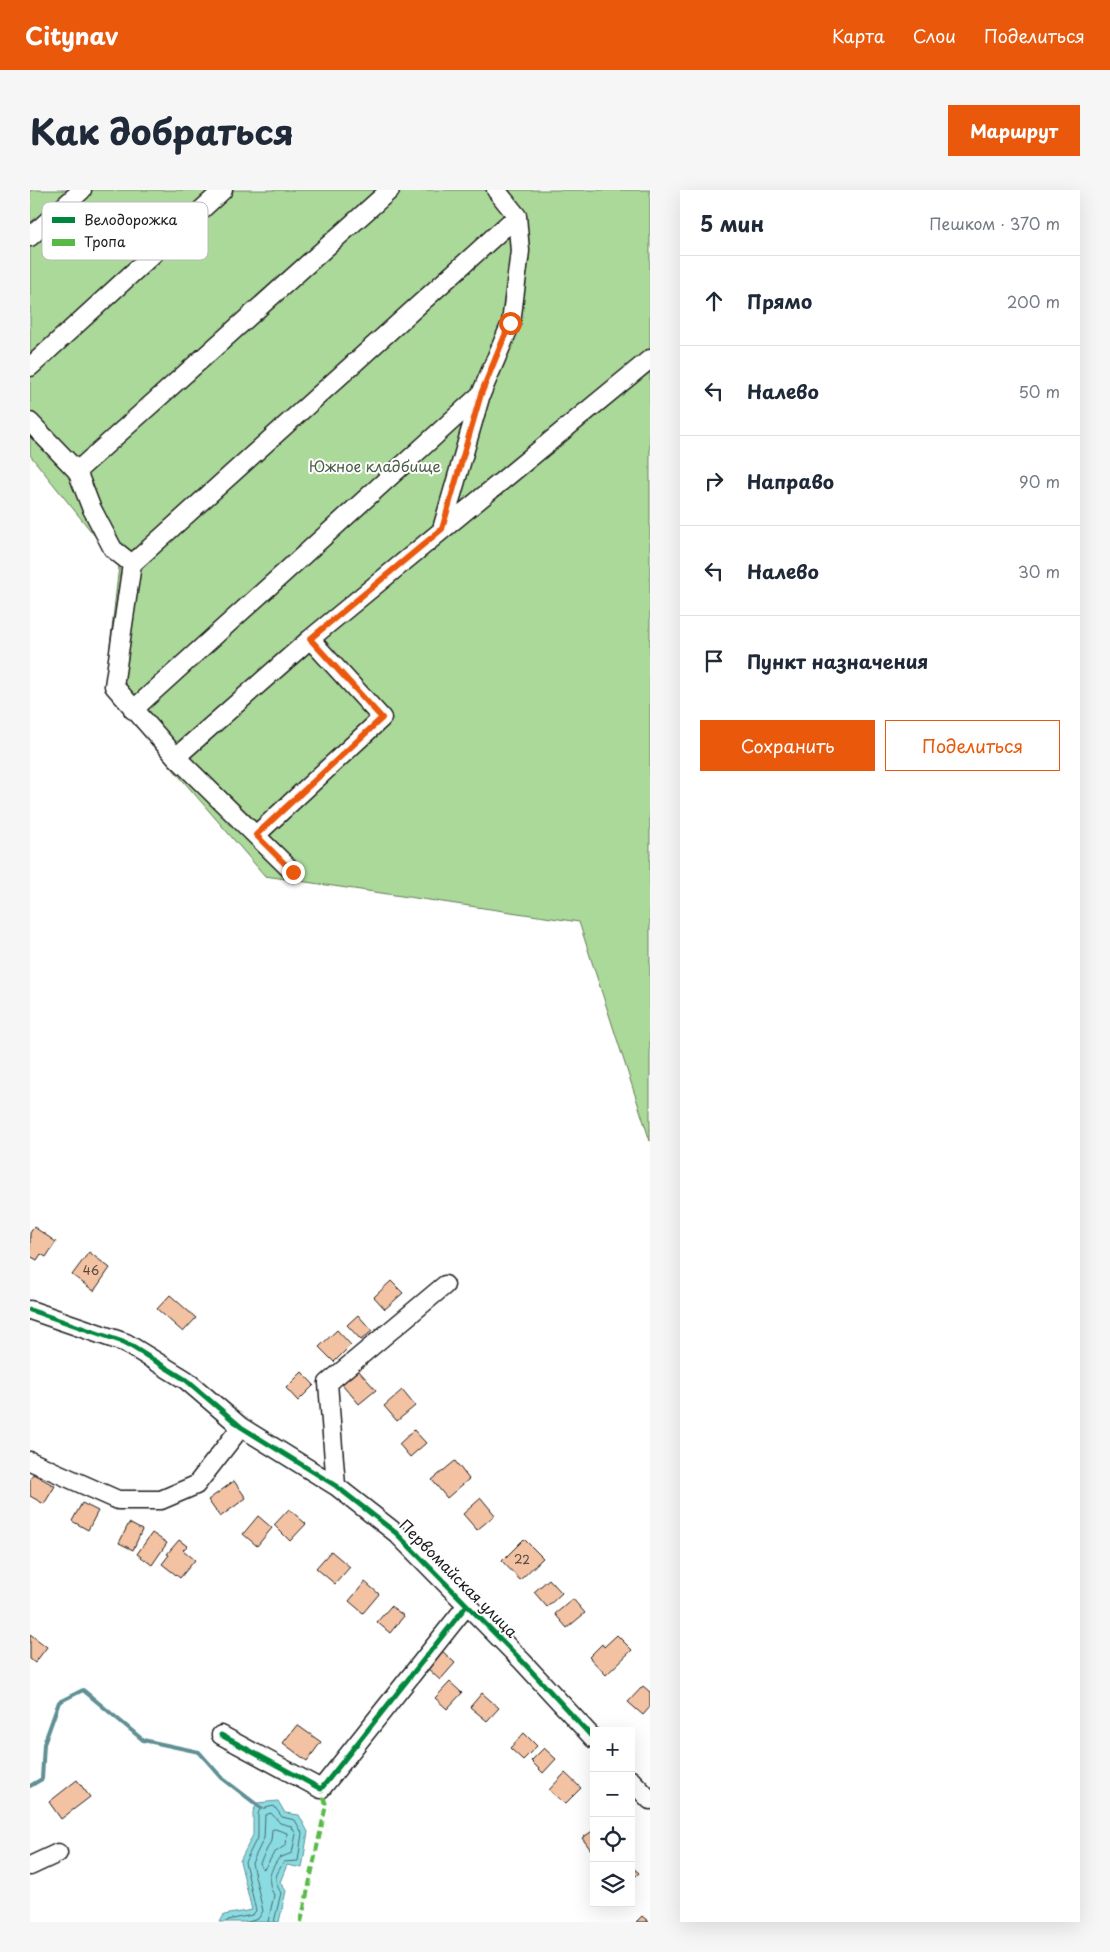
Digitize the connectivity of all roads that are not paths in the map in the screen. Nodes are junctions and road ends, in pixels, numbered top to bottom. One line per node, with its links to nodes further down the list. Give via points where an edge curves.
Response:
1 (82, 190): 5 (street)
2 (223, 190): 6 (street)
3 (390, 190): 15 (street)
4 (496, 190): 7 (street)
5 (69, 202)
6 (208, 204)
7 (517, 216): 13 (street, via 520,251 510,323); 17 (street)
8 (42, 226): 9 (street)
9 (30, 237)
10 (147, 260): 12 (street)
11 (650, 359): 16 (street)
12 (30, 367)
13 (481, 394): 16 (street); 19 (street)
14 (30, 422): 15 (street)
15 (77, 471): 17 (street, via 113,550)
16 (442, 529): 18 (street)
17 (132, 564): 19 (street, via 114,686)
18 (310, 639): 20 (street); 21 (street, via 382,718)
19 (133, 710): 20 (street)
20 (176, 757): 21 (street)
21 (256, 835): 22 (street)
22 (293, 872)
23 (445, 1285): 27 (street, via 328,1383)
24 (30, 1310): 25 (street, Первомайская улица, via 126,1343 186,1380)
25 (242, 1427): 26 (street, via 196,1485 161,1500 118,1500); 27 (street, Первомайская улица)
26 (30, 1461)
27 (336, 1486): 28 (street, Первомайская улица, via 396,1533)
28 (467, 1605): 29 (street, via 321,1789); 30 (street, Первомайская улица)
29 (221, 1735)
30 (590, 1735)
31 (635, 1784): 32 (street)
32 (650, 1800)
33 (58, 1853): 34 (street)
34 (30, 1866)

